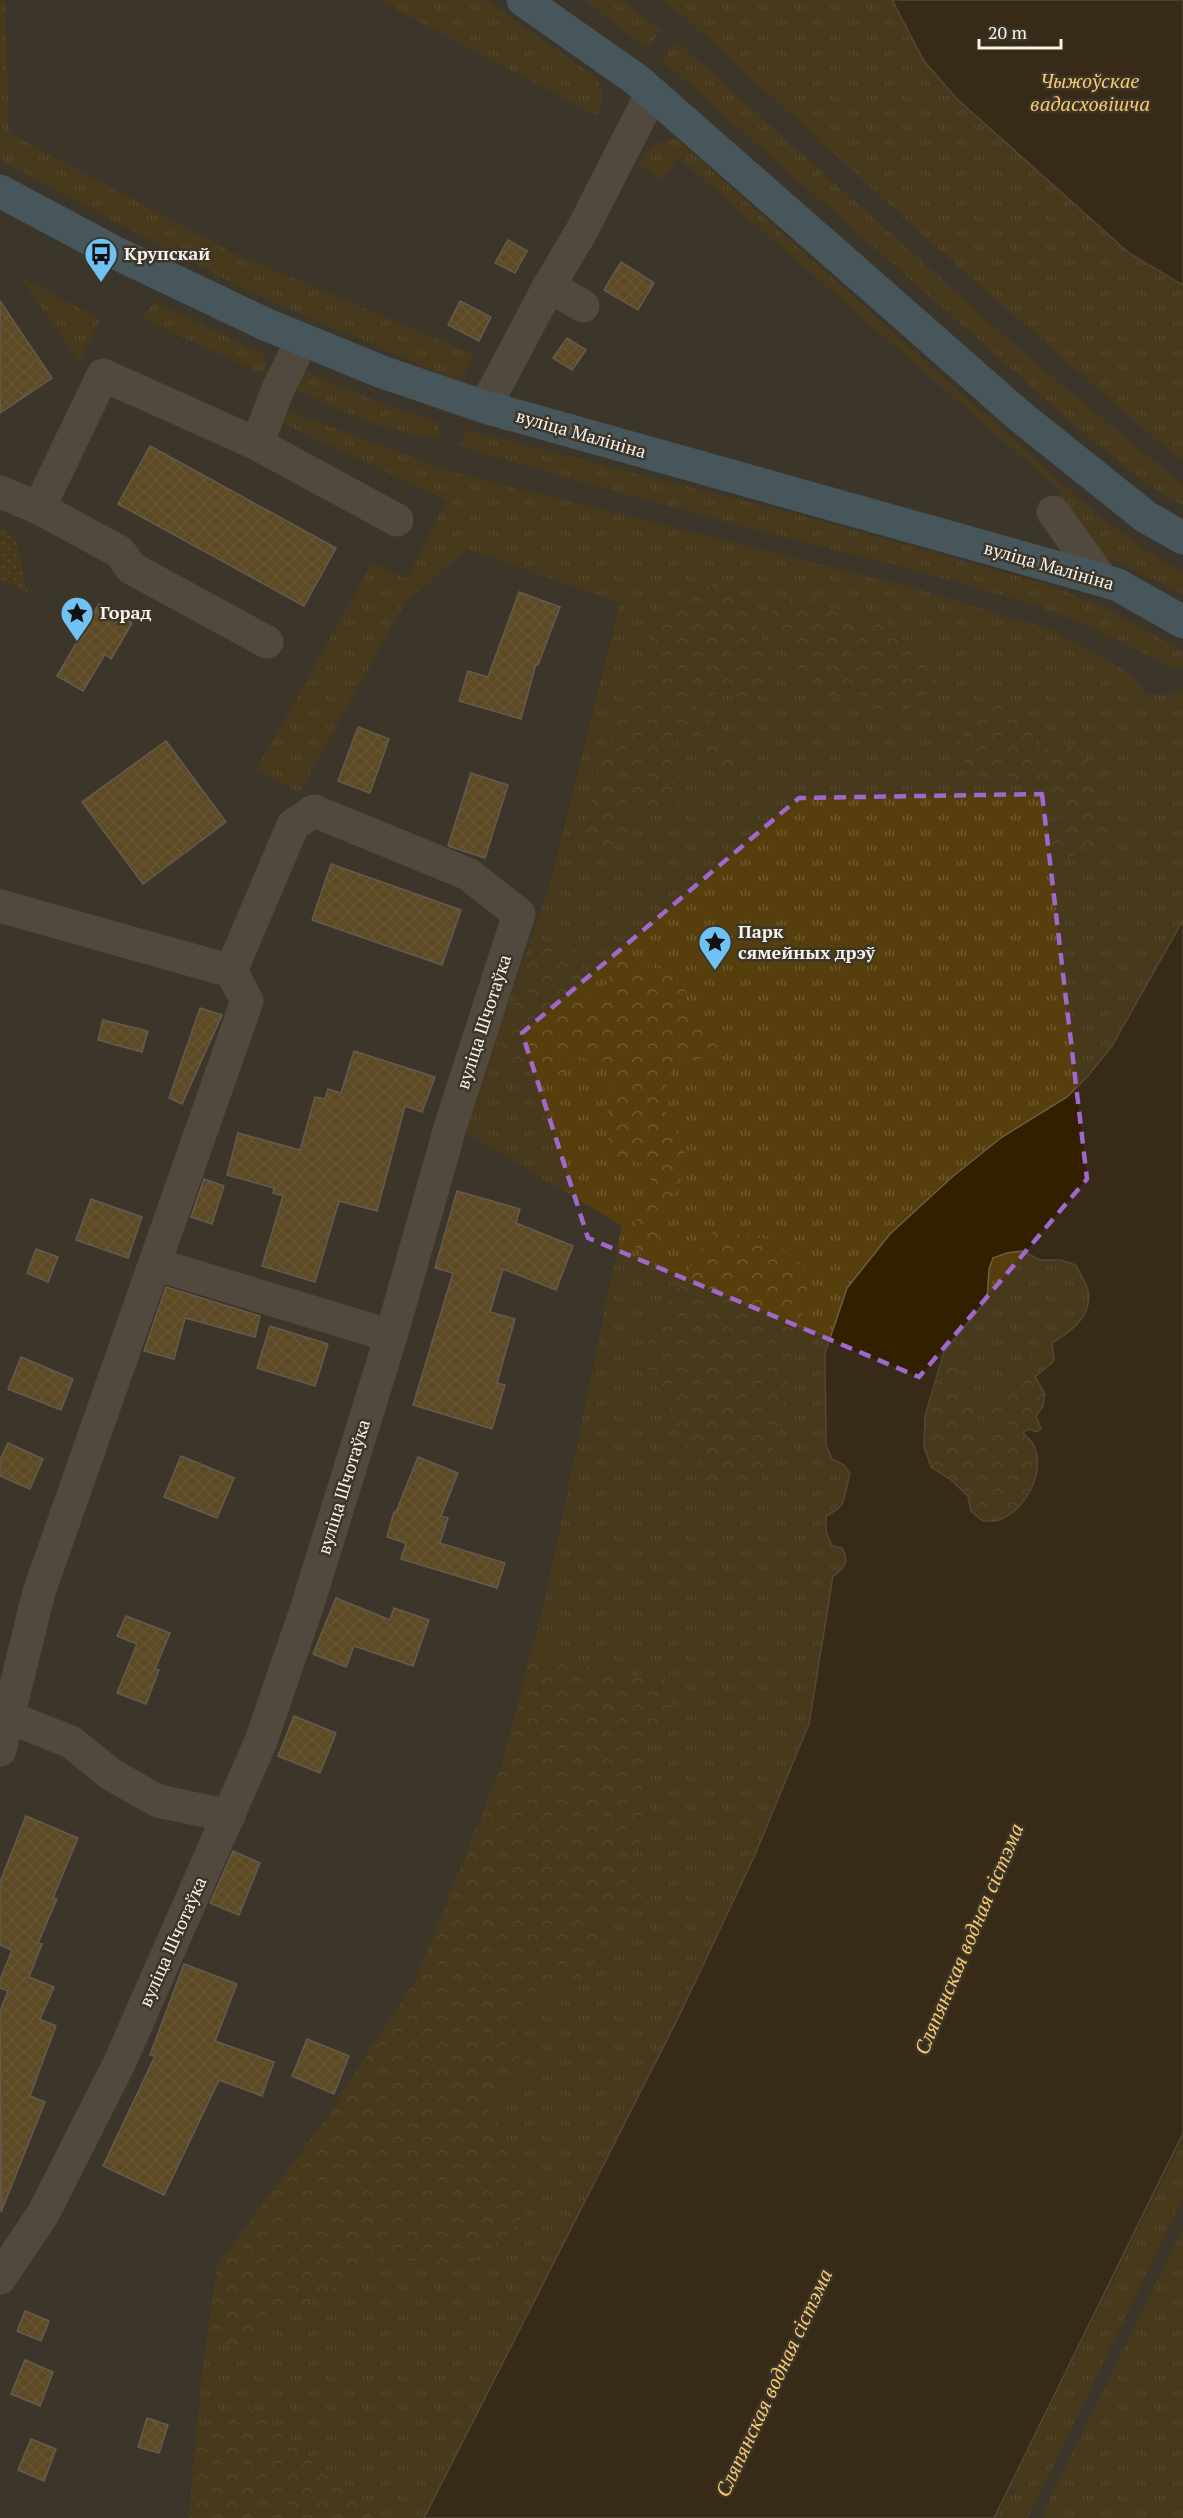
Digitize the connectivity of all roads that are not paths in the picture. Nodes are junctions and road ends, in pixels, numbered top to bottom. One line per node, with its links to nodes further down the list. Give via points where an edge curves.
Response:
1 (523, 0): 2 (main road)
2 (652, 93): 4 (street); 13 (main road, via 1021,417 1146,517)
3 (0, 191): 6 (main road, вуліца Малініна, via 117,253)
4 (549, 286): 5 (street); 7 (street)
5 (583, 306)
6 (302, 340): 7 (main road, вуліца Малініна); 8 (street)
7 (485, 406): 14 (main road, вуліца Малініна)
8 (257, 444): 10 (street, via 103,375); 12 (street)
9 (0, 492): 10 (street)
10 (39, 508): 16 (street, via 120,552 131,568)
11 (1053, 512): 14 (street)
12 (397, 520)
13 (1183, 538)
14 (1102, 580): 15 (main road, вуліца Малініна)
15 (1183, 622)
16 (267, 642)
17 (500, 869): 18 (street, via 480,876)
18 (468, 874): 20 (street, вуліца Шчотаўка, via 314,812 293,825); 22 (street, вуліца Шчотаўка, via 519,914 452,1121)
19 (0, 906): 20 (street)
20 (231, 971): 21 (street, via 247,1001)
21 (155, 1264): 22 (street); 23 (street, via 39,1592)
22 (391, 1336): 25 (street, вуліца Шчотаўка, via 308,1604 261,1741)
23 (8, 1717): 24 (street); 25 (street, via 71,1742 112,1774 158,1801)
24 (0, 1750)
25 (230, 1816): 26 (street, вуліца Шчотаўка, via 119,2064 43,2214)
26 (4, 2266)

